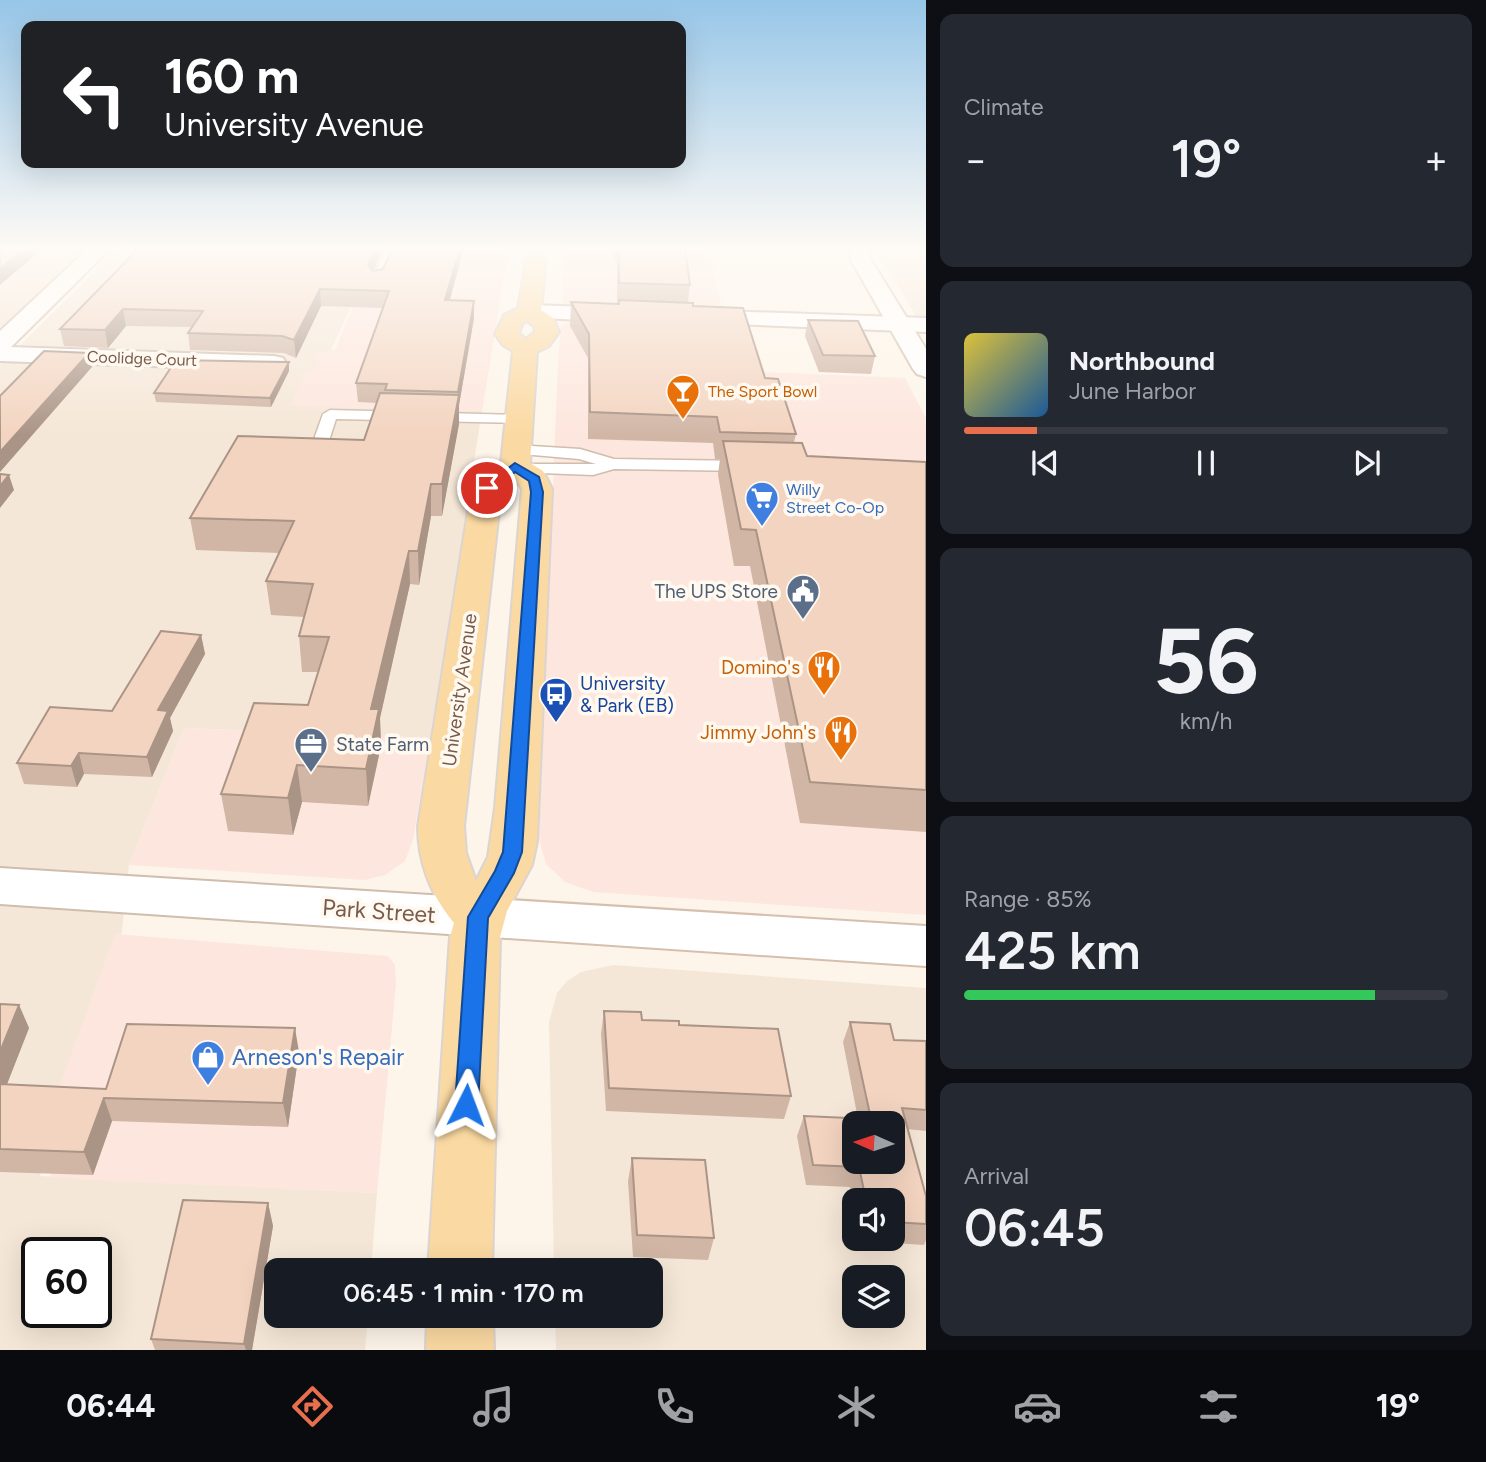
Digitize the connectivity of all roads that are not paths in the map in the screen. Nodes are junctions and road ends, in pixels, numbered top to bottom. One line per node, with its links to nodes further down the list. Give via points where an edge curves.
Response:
1 (36, 310): 8 (street)
2 (892, 310): 6 (street)
3 (529, 312): 4 (street); 12 (main road, via 545,323 547,332 541,341 525,348)
4 (639, 315)
5 (677, 316): 6 (street)
6 (900, 324): 7 (street); 11 (street)
7 (926, 325)
8 (0, 344)
9 (0, 354): 10 (street, Coolidge Court)
10 (284, 363)
11 (926, 369)
12 (519, 419): 13 (lane, via 330,414); 14 (main road)
13 (316, 456)
14 (516, 458): 15 (lane, via 593,470 613,464); 17 (main road, via 537,489 517,808 509,862); 17 (main road, University Avenue, via 486,492 441,826 440,852 446,872)
15 (765, 467)
16 (0, 886): 17 (street, Park Street)
17 (478, 917): 18 (street, Park Street); 19 (main road)
18 (926, 946)
19 (460, 1258)
20 (460, 1328): 21 (main road)
21 (460, 1350)

